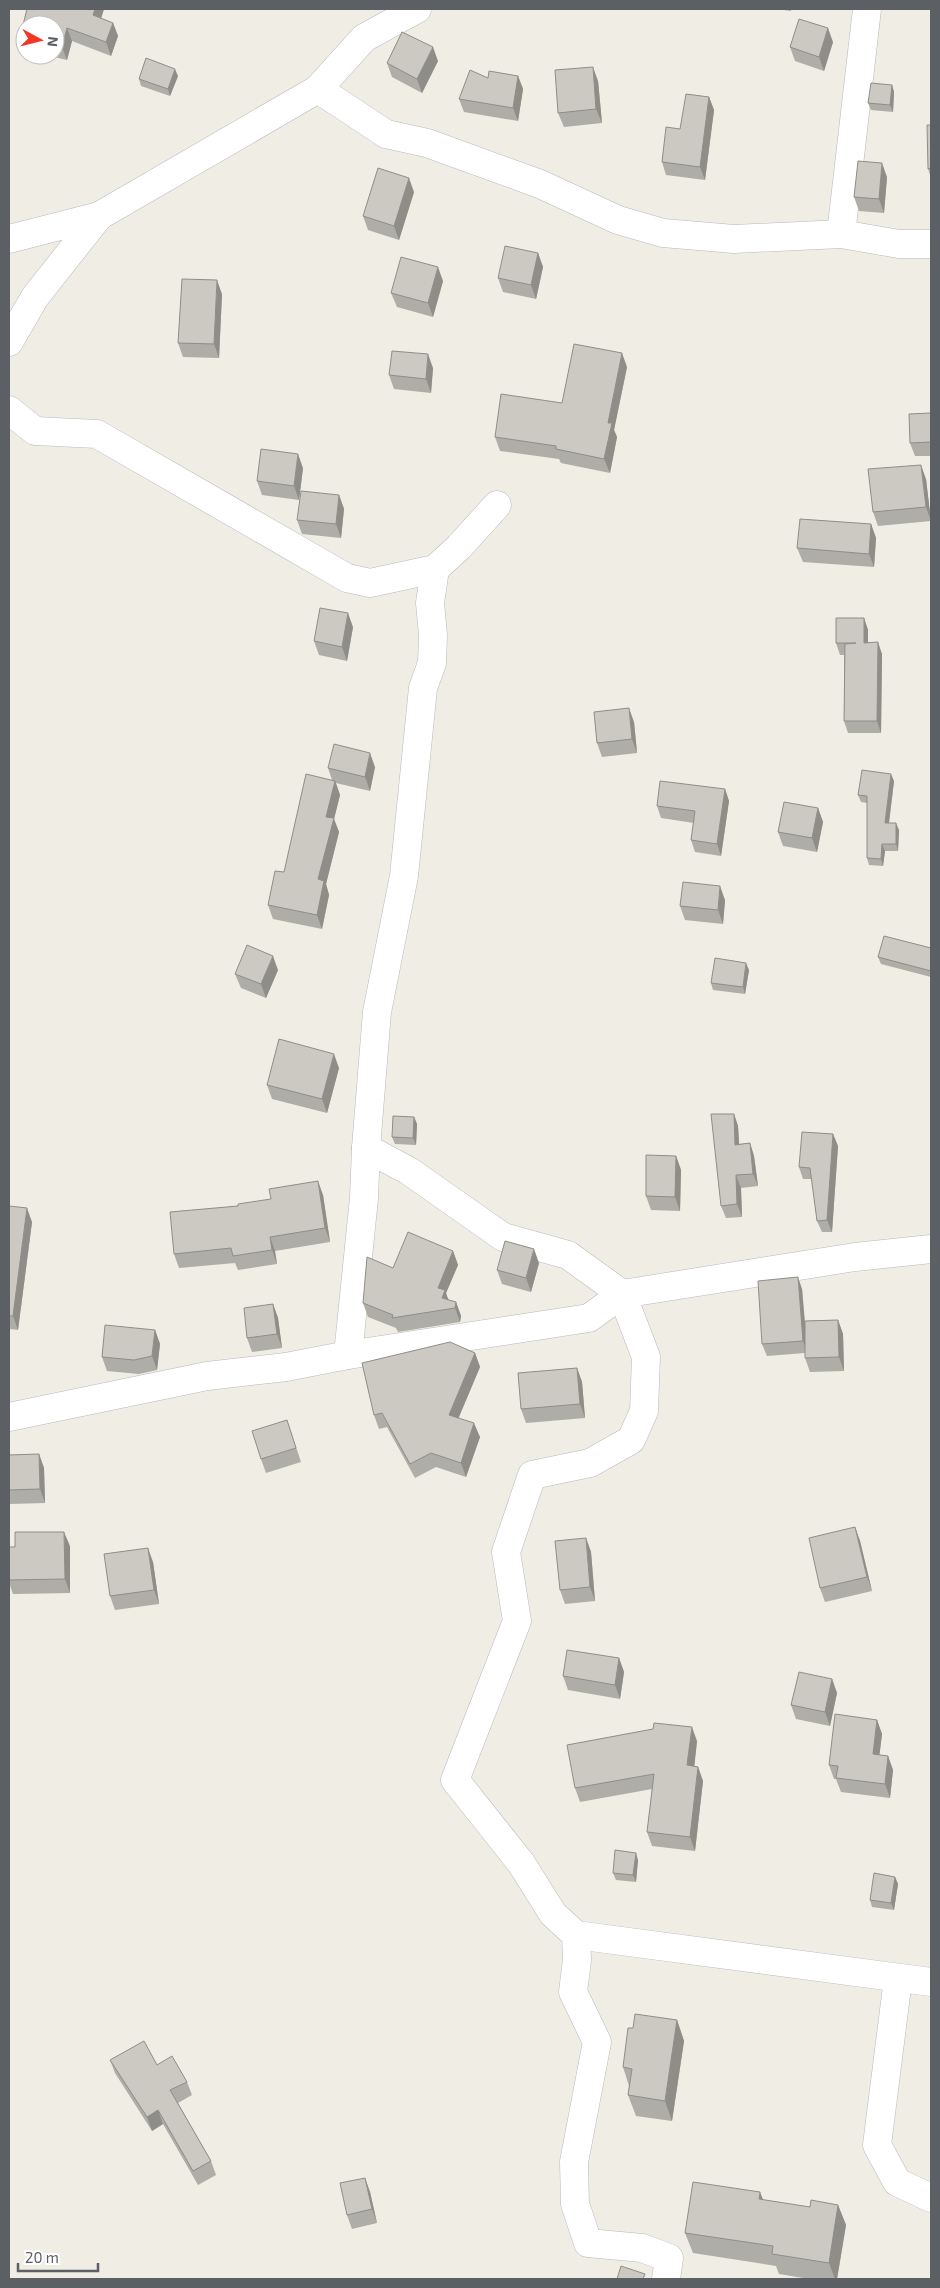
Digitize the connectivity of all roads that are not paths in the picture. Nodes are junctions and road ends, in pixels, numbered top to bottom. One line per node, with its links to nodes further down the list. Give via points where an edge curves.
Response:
1 (417, 9): 3 (street, via 364,38)
2 (867, 9): 5 (street)
3 (318, 89): 4 (street); 5 (street, via 386,134 427,143 540,184 618,220 663,233 734,240)
4 (99, 216): 6 (street); 8 (street, via 35,297)
5 (841, 234): 7 (street, via 899,244)
6 (9, 238)
7 (931, 244)
8 (9, 342)
9 (9, 410): 11 (street, via 35,431 97,434 347,578 370,583)
10 (497, 505): 11 (street)
11 (435, 568): 12 (street, via 430,603 432,663 424,688 404,876 377,1012)
12 (366, 1148): 14 (street, via 409,1171 503,1237 568,1255); 15 (street)
13 (931, 1249): 14 (street, via 855,1257)
14 (622, 1294): 15 (street, via 589,1318); 17 (street, via 646,1357 644,1411 631,1440 590,1463 532,1475 506,1552 517,1622 455,1780 521,1863 552,1914)
15 (348, 1355): 16 (street, via 286,1367 207,1376)
16 (9, 1418)
17 (576, 1935): 18 (street); 21 (street, via 573,1992 597,2042 574,2162 575,2204 588,2243 642,2248 669,2258)
18 (898, 1979): 19 (street); 20 (street, via 878,2144 897,2182)
19 (931, 1982)
20 (931, 2198)
21 (666, 2279)

